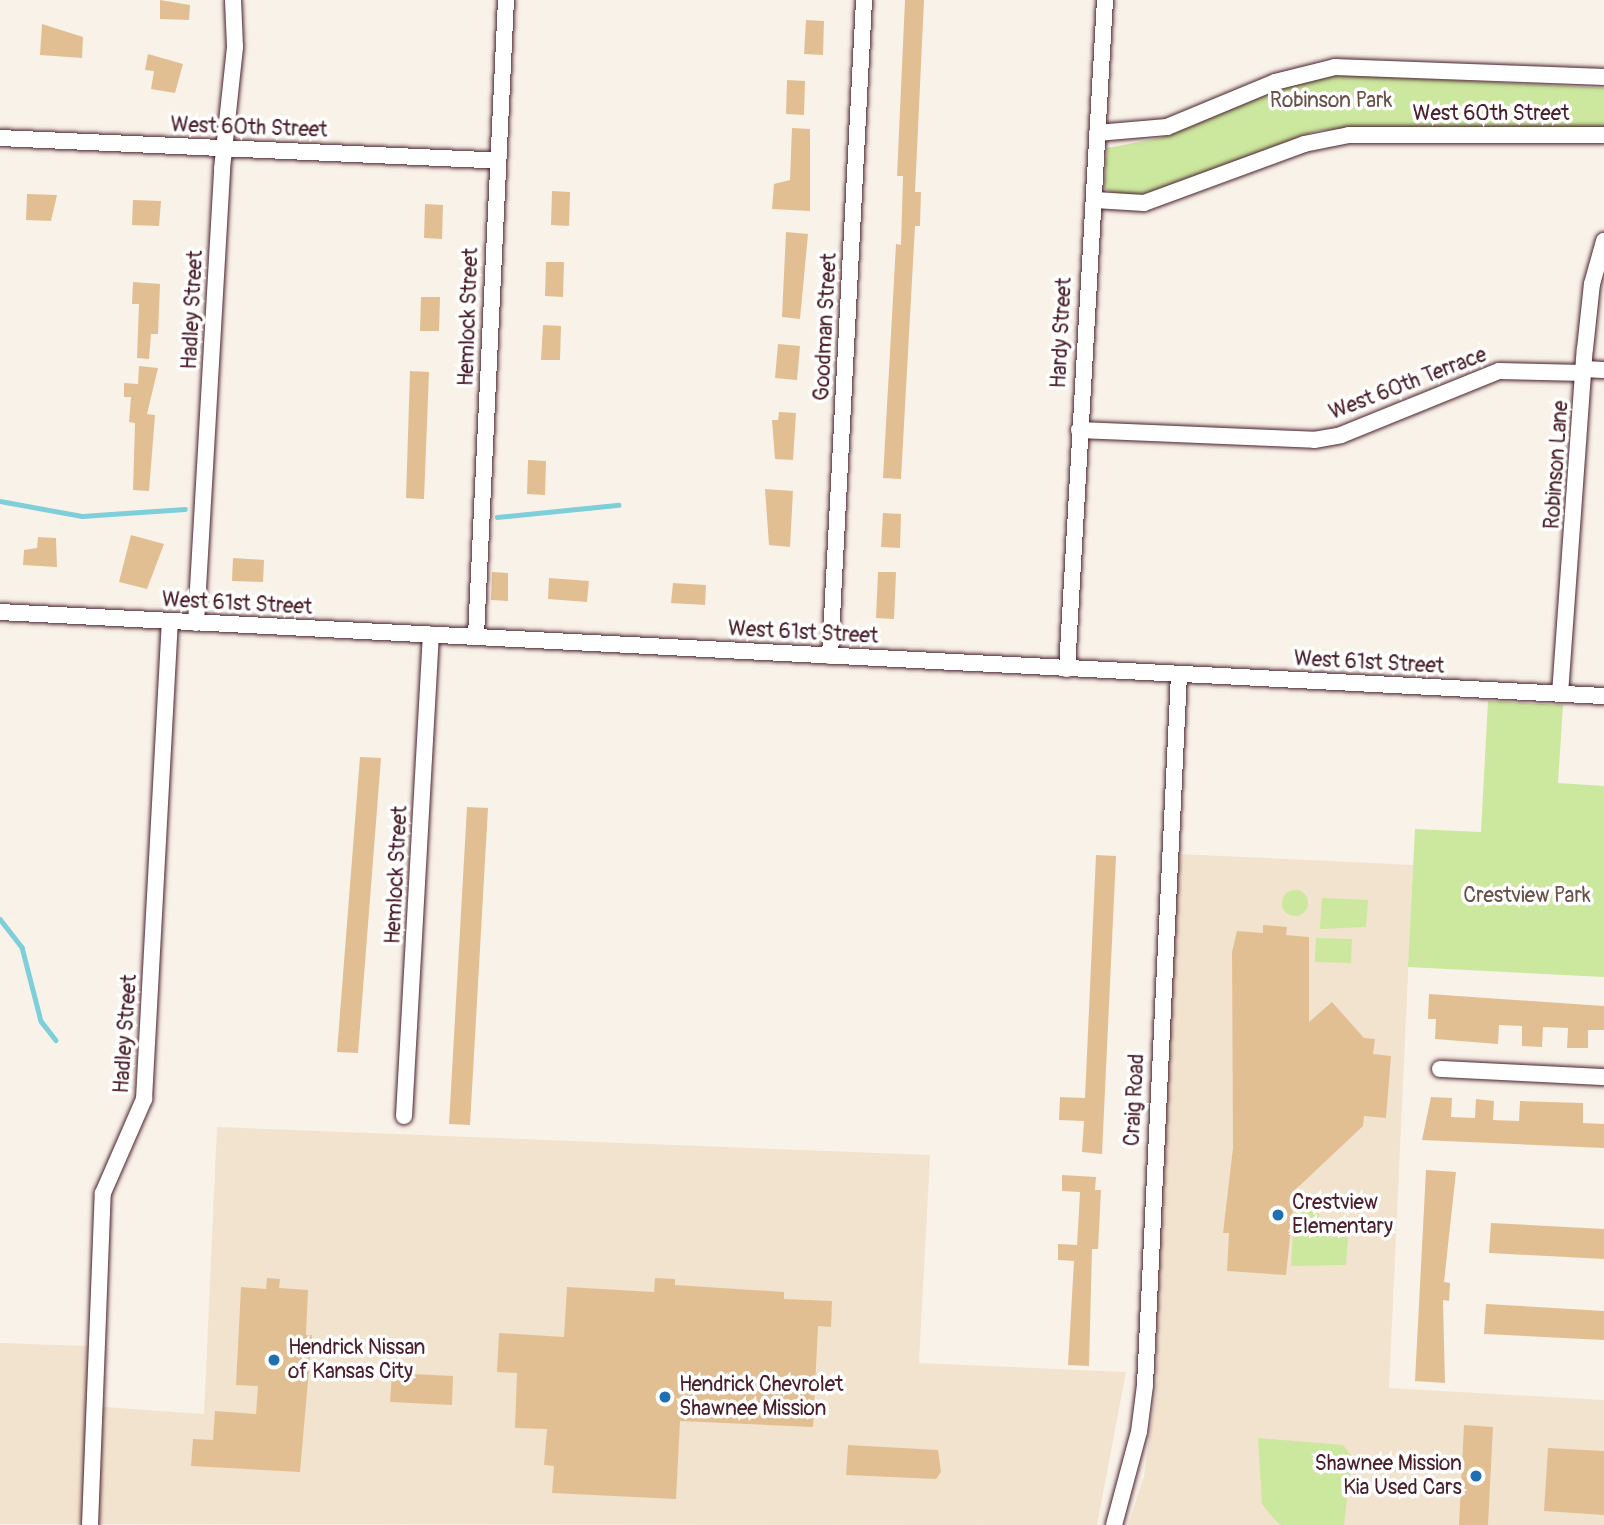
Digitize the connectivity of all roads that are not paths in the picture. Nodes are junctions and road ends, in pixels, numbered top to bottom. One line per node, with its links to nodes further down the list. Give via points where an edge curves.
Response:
1 (233, 0): 9 (street, Hadley Street, via 235,47)
2 (506, 0): 10 (street, Hemlock Street)
3 (864, 0): 21 (street, Goodman Street)
4 (1105, 0): 6 (street, Hardy Street)
5 (1604, 77): 6 (street, West 60th Street, via 1335,67 1275,82 1167,127)
6 (1097, 133): 11 (street, Hardy Street)
7 (1604, 135): 11 (street, West 60th Street, via 1349,135 1304,145 1144,203)
8 (0, 138): 9 (street, West 60th Street)
9 (225, 149): 10 (street, West 60th Street); 18 (street, Hadley Street)
10 (497, 161): 20 (street, Hemlock Street)
11 (1095, 200): 15 (street, Hardy Street)
12 (1604, 241): 14 (street, Robinson Lane, via 1591,284)
13 (1604, 370): 14 (street, West 60th Terrace)
14 (1584, 371): 15 (street, West 60th Terrace, via 1499,371 1353,430 1314,440); 24 (street, Robinson Lane)
15 (1079, 430): 22 (street, Hardy Street)
16 (0, 612): 17 (street, West 61st Street)
17 (170, 622): 18 (street, West 61st Street); 29 (street, Hadley Street, via 144,1099 103,1193)
18 (196, 623): 19 (street, West 61st Street)
19 (431, 635): 20 (street, West 61st Street); 28 (street, Hemlock Street)
20 (476, 636): 21 (street, West 61st Street)
21 (830, 656): 22 (street, West 61st Street)
22 (1067, 669): 23 (street, West 61st Street)
23 (1179, 674): 24 (street, West 61st Street); 30 (street, Craig Road, via 1145,1385 1139,1432)
24 (1560, 694): 25 (street, West 61st Street)
25 (1604, 696)
26 (1440, 1069): 27 (street)
27 (1604, 1077)
28 (404, 1116)
29 (90, 1525)
30 (1114, 1525)

